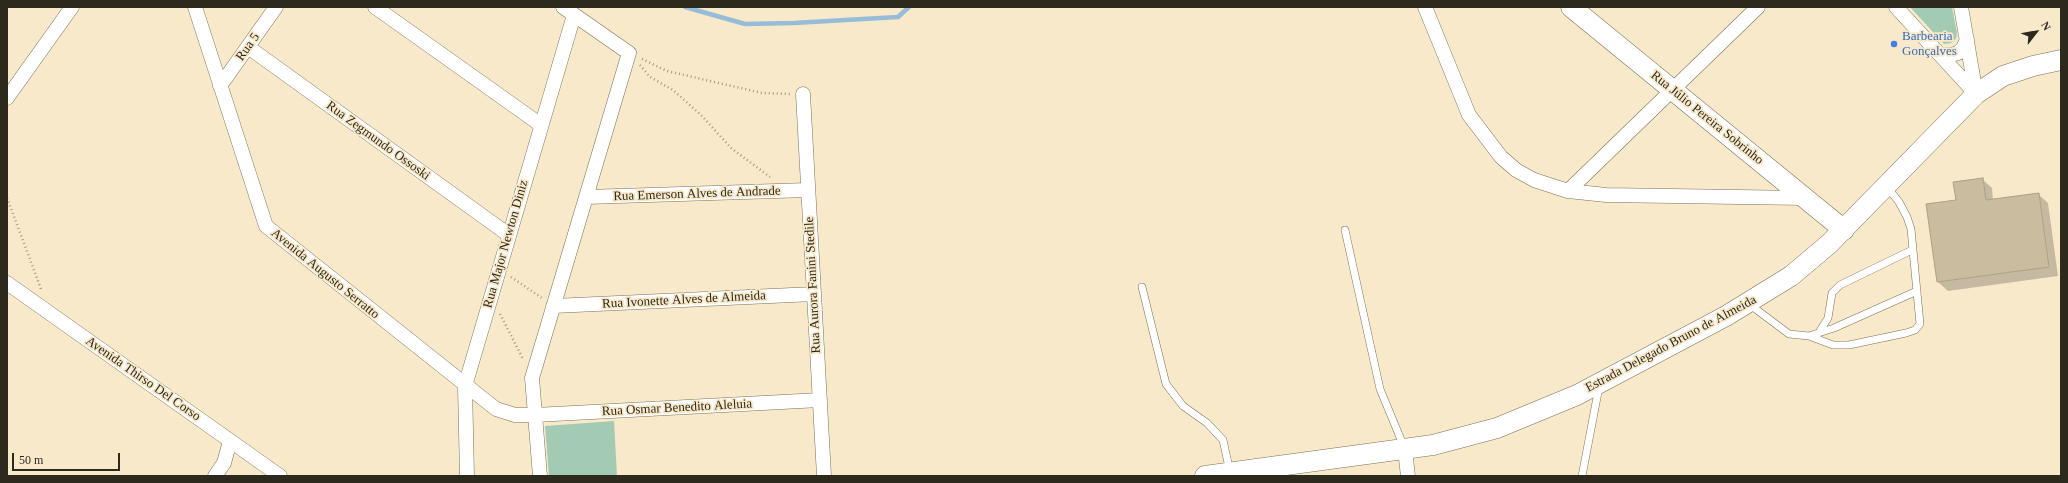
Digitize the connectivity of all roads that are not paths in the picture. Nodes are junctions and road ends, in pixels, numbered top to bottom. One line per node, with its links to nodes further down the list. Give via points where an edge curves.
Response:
1 (195, 7): 15 (street, Avenida Augusto Serratto)
2 (276, 7): 12 (street, Rua 5)
3 (375, 7): 20 (street)
4 (1425, 7): 23 (street, via 1461,99 1490,145 1522,174 1552,188)
5 (1571, 7): 16 (main road, Rua Júlio Pereira Sobrinho)
6 (1758, 7): 16 (street)
7 (1896, 7): 13 (street)
8 (1961, 7): 11 (street)
9 (65, 11): 19 (street)
10 (568, 11): 20 (street, Rua Major Newton Diniz); 24 (street, via 629,53)
11 (1967, 40): 13 (street, via 1958,53); 18 (street)
12 (248, 47): 15 (street, Rua 5); 28 (street, Rua Zegmundo Ossoski)
13 (1940, 54): 18 (street)
14 (2061, 60): 18 (main road, Estrada Delegado Bruno de Almeida, via 2003,76)
15 (220, 86): 39 (street, Avenida Augusto Serratto, via 266,226)
16 (1673, 90): 23 (street); 25 (main road, Rua Júlio Pereira Sobrinho)
17 (802, 94): 22 (street, Rua Aurora Fanini Stedile)
18 (1976, 94): 21 (main road, Estrada Delegado Bruno de Almeida)
19 (7, 98)
20 (541, 125): 28 (street, Rua Major Newton Diniz)
21 (1886, 186): 27 (main road, Estrada Delegado Bruno de Almeida); 29 (lane, via 1907,217 1911,229)
22 (808, 190): 24 (street, Rua Emerson Alves de Andrade); 33 (street, Rua Aurora Fanini Stedile)
23 (1568, 191): 25 (street, via 1606,195)
24 (586, 197): 35 (street)
25 (1804, 198): 27 (main road, Rua Júlio Pereira Sobrinho)
26 (1345, 230): 43 (lane, via 1380,389)
27 (1844, 230): 34 (main road, Estrada Delegado Bruno de Almeida, via 1812,260)
28 (509, 235): 39 (street, Rua Major Newton Diniz)
29 (1912, 250): 32 (lane); 36 (lane, via 1840,285 1832,293 1828,318)
30 (7, 283): 42 (street, Avenida Thirso Del Corso)
31 (1142, 287): 44 (lane, via 1166,384 1183,406 1207,423 1223,440)
32 (1917, 291): 36 (lane); 37 (lane, via 1920,324 1915,330 1849,345 1833,345)
33 (814, 294): 35 (street, Rua Ivonette Alves de Almeida); 40 (street, Rua Aurora Fanini Stedile)
34 (1748, 304): 37 (lane, via 1789,334); 38 (main road, Estrada Delegado Bruno de Almeida)
35 (553, 306): 41 (street, via 532,378)
36 (1818, 334): 37 (lane)
37 (1809, 336)
38 (1600, 383): 43 (main road, Estrada Delegado Bruno de Almeida, via 1553,406 1498,428); 52 (lane)
39 (465, 386): 41 (street, Avenida Augusto Serratto, via 505,414); 47 (street, Rua Major Newton Diniz)
40 (820, 400): 41 (street, Rua Osmar Benedito Aleluia); 49 (street, Rua Aurora Fanini Stedile)
41 (535, 415): 48 (street)
42 (230, 441): 45 (street, via 224,463); 46 (street, Avenida Thirso Del Corso)
43 (1405, 450): 44 (main road, Estrada Delegado Bruno de Almeida); 51 (street)
44 (1231, 473): 50 (main road, Estrada Delegado Bruno de Almeida)
45 (215, 476)
46 (280, 476)
47 (467, 476)
48 (540, 476)
49 (824, 476)
50 (1205, 476)
51 (1408, 476)
52 (1582, 476)

